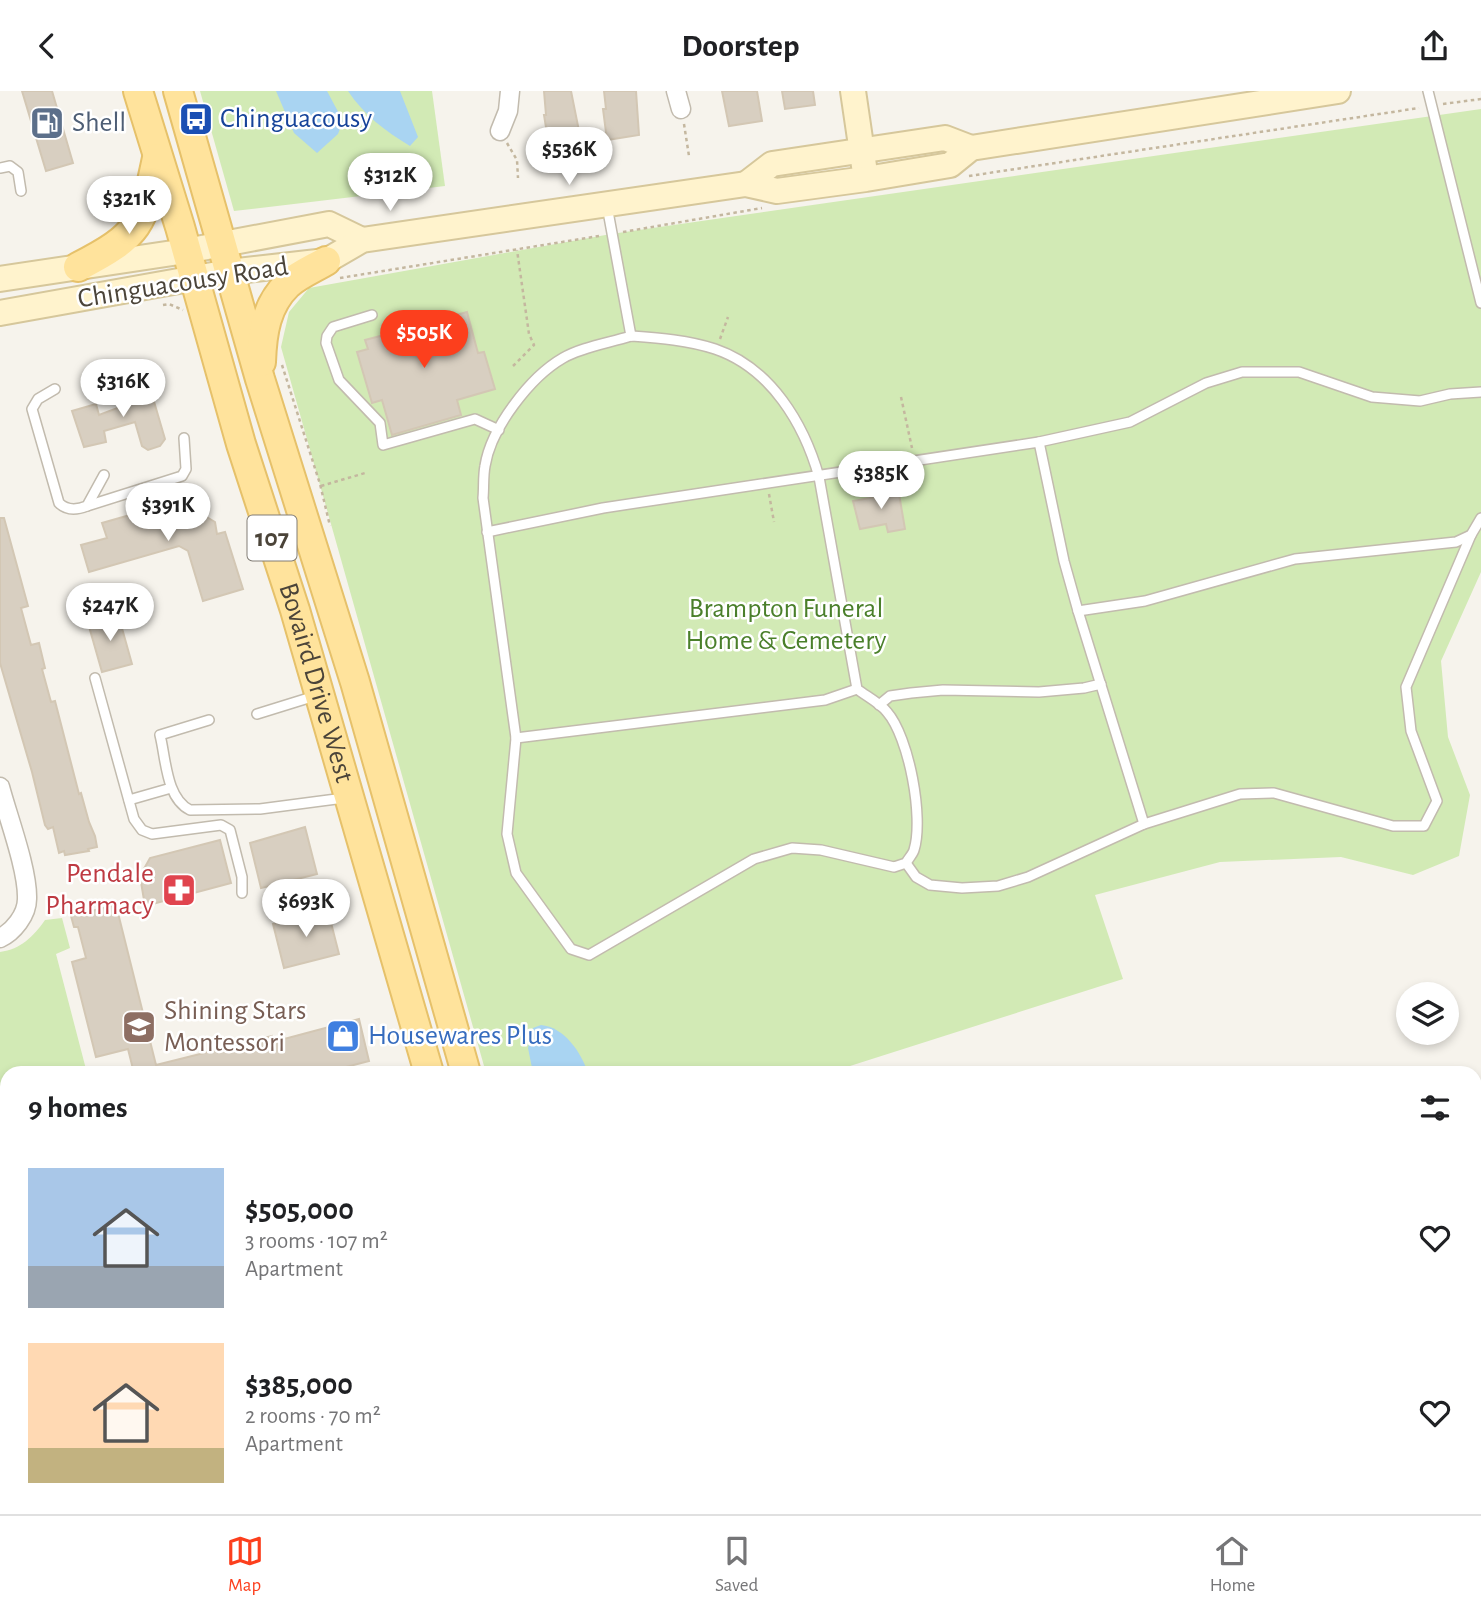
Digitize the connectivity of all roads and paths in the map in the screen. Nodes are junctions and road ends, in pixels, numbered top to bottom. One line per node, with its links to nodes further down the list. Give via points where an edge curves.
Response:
1 (138, 91): 12 (main road, Bovaird Drive West / 107)
2 (178, 91): 21 (main road, Bovaird Drive West / 107)
3 (510, 91): 9 (street)
4 (676, 91): 8 (street)
5 (853, 91): 11 (main road)
6 (1338, 91): 10 (main road, Chinguacousy Road)
7 (1427, 91): 29 (lane)
8 (681, 109): 13 (path)
9 (500, 131): 15 (path, via 517,160)
10 (971, 148): 11 (main road, Chinguacousy Road, via 945,138); 16 (main road, Chinguacousy Road, via 950,165)
11 (862, 150): 16 (main road); 17 (main road, Chinguacousy Road, via 772,164)
12 (158, 156): 22 (main road, Bovaird Drive West / 107); 25 (main road, via 144,215 135,228 113,249)
13 (689, 156)
14 (0, 168): 18 (lane, via 10,166 18,172)
15 (518, 178)
16 (866, 179): 17 (main road, Chinguacousy Road, via 777,191)
17 (746, 184): 19 (main road, Chinguacousy Road)
18 (21, 191)
19 (607, 204): 20 (main road, Chinguacousy Road); 33 (lane)
20 (362, 240): 21 (main road, Chinguacousy Road, via 329,224); 24 (main road, Chinguacousy Road)
21 (222, 244): 22 (main road, Chinguacousy Road); 26 (main road, Bovaird Drive West / 107)
22 (187, 250): 25 (main road, Chinguacousy Road); 28 (main road, Bovaird Drive West / 107)
23 (517, 250): 35 (path, via 528,334 534,345)
24 (326, 261): 26 (main road, Chinguacousy Road); 36 (main road, via 289,283 266,317)
25 (78, 267): 27 (main road, Chinguacousy Road)
26 (229, 272): 28 (main road, Chinguacousy Road); 36 (main road, Bovaird Drive West / 107)
27 (0, 279)
28 (194, 280): 30 (main road, Chinguacousy Road); 59 (main road, Bovaird Drive West / 107)
29 (1481, 303)
30 (0, 313)
31 (372, 315): 40 (lane, via 333,327 326,343 337,378 379,421 383,445 475,419)
32 (728, 317): 34 (path)
33 (631, 336): 34 (lane); 40 (lane, via 566,356 543,372 524,390)
34 (716, 349): 46 (lane, via 743,363 783,400 799,424)
35 (513, 366)
36 (260, 379): 56 (main road, Bovaird Drive West / 107)
37 (55, 389): 49 (lane, via 38,399 33,417 59,503 79,510)
38 (1481, 392): 42 (lane, via 1420,401 1372,397 1299,372 1242,372 1206,383 1130,422)
39 (901, 397): 43 (path)
40 (499, 430): 52 (lane, via 485,463)
41 (184, 438): 49 (lane, via 186,469 182,477)
42 (1039, 442): 43 (lane); 54 (lane)
43 (914, 462): 46 (lane)
44 (365, 473): 48 (path)
45 (104, 475): 49 (lane)
46 (819, 477): 47 (lane); 58 (lane)
47 (768, 484): 51 (path); 52 (lane, via 603,508)
48 (321, 486)
49 (87, 506)
50 (1481, 518): 53 (lane)
51 (774, 522)
52 (487, 532): 63 (lane)
53 (1471, 535): 54 (lane, via 1456,542 1295,559 1145,601); 68 (lane, via 1406,687 1411,731 1437,801 1424,826 1394,826 1274,793 1240,794)
54 (1078, 611): 57 (lane)
55 (95, 678): 67 (lane)
56 (355, 682): 59 (main road); 73 (main road, Bovaird Drive West / 107)
57 (1101, 684): 60 (lane, via 1039,692 911,693 891,696); 68 (lane)
58 (857, 689): 60 (lane); 63 (lane, via 825,700)
59 (320, 694): 61 (lane); 66 (main road, Bovaird Drive West / 107)
60 (879, 705): 69 (lane, via 901,735 915,794 914,851)
61 (257, 714)
62 (209, 720): 65 (lane, via 160,735)
63 (516, 738): 69 (lane, via 507,834 516,873 571,950 589,955 754,859 792,848 894,867)
64 (0, 787): 71 (street, via 28,902 13,929)
65 (172, 788): 66 (lane, via 181,805 190,810 260,809); 67 (lane)
66 (349, 797): 72 (main road, Bovaird Drive West / 107)
67 (128, 800): 70 (lane, via 134,819 152,834 221,825 230,830)
68 (1144, 824): 69 (lane, via 998,886 930,885 916,877)
69 (906, 863)
70 (242, 894)
71 (0, 938)
72 (427, 1066)
73 (464, 1066)

